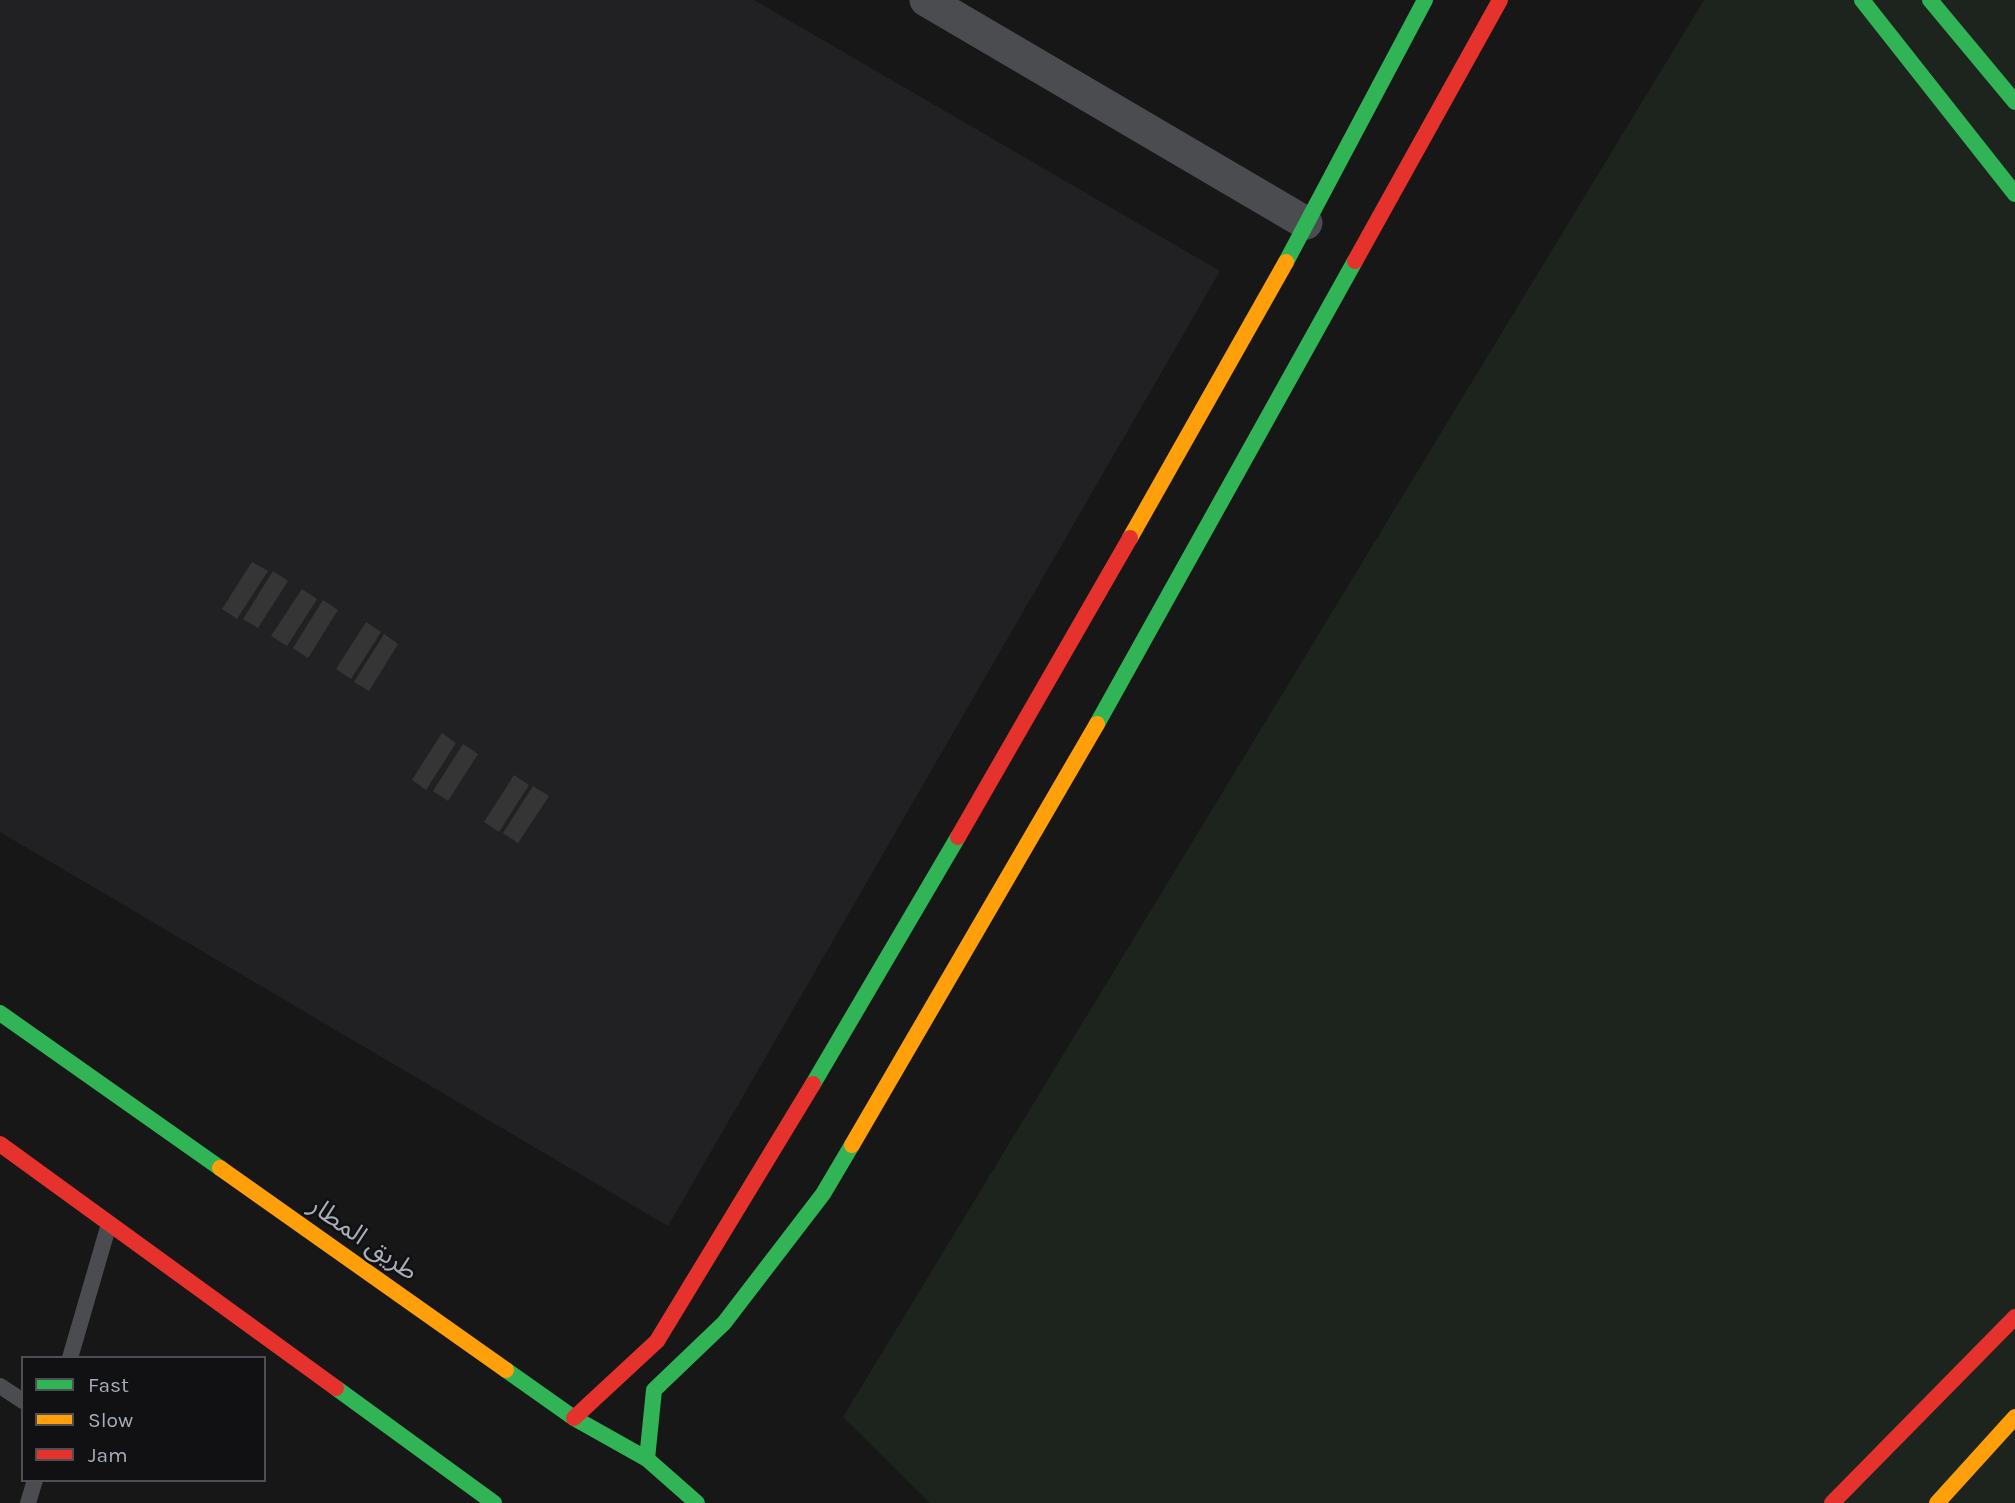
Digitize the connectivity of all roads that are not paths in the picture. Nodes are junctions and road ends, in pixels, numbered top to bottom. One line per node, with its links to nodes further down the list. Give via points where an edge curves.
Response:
1 (926, 0): 8 (street)
2 (1425, 0): 8 (main road)
3 (1500, 0): 18 (main road, via 1044,820 823,1195 724,1323 654,1390)
4 (1862, 0): 7 (main road)
5 (1930, 0): 6 (main road)
6 (2015, 102)
7 (2015, 194)
8 (1306, 223): 17 (main road, via 892,953 657,1342)
9 (0, 1013): 17 (main road, طريق المطار)
10 (0, 1144): 11 (main road)
11 (109, 1224): 13 (lane); 21 (main road)
12 (2015, 1317): 23 (main road)
13 (71, 1356)
14 (0, 1387): 15 (lane)
15 (21, 1400)
16 (2015, 1417): 24 (main road)
17 (574, 1418): 18 (main road, طريق المطار)
18 (647, 1459): 22 (main road, طريق المطار)
19 (34, 1482): 20 (lane)
20 (28, 1503)
21 (494, 1503)
22 (697, 1503)
23 (1832, 1503)
24 (1937, 1503)

